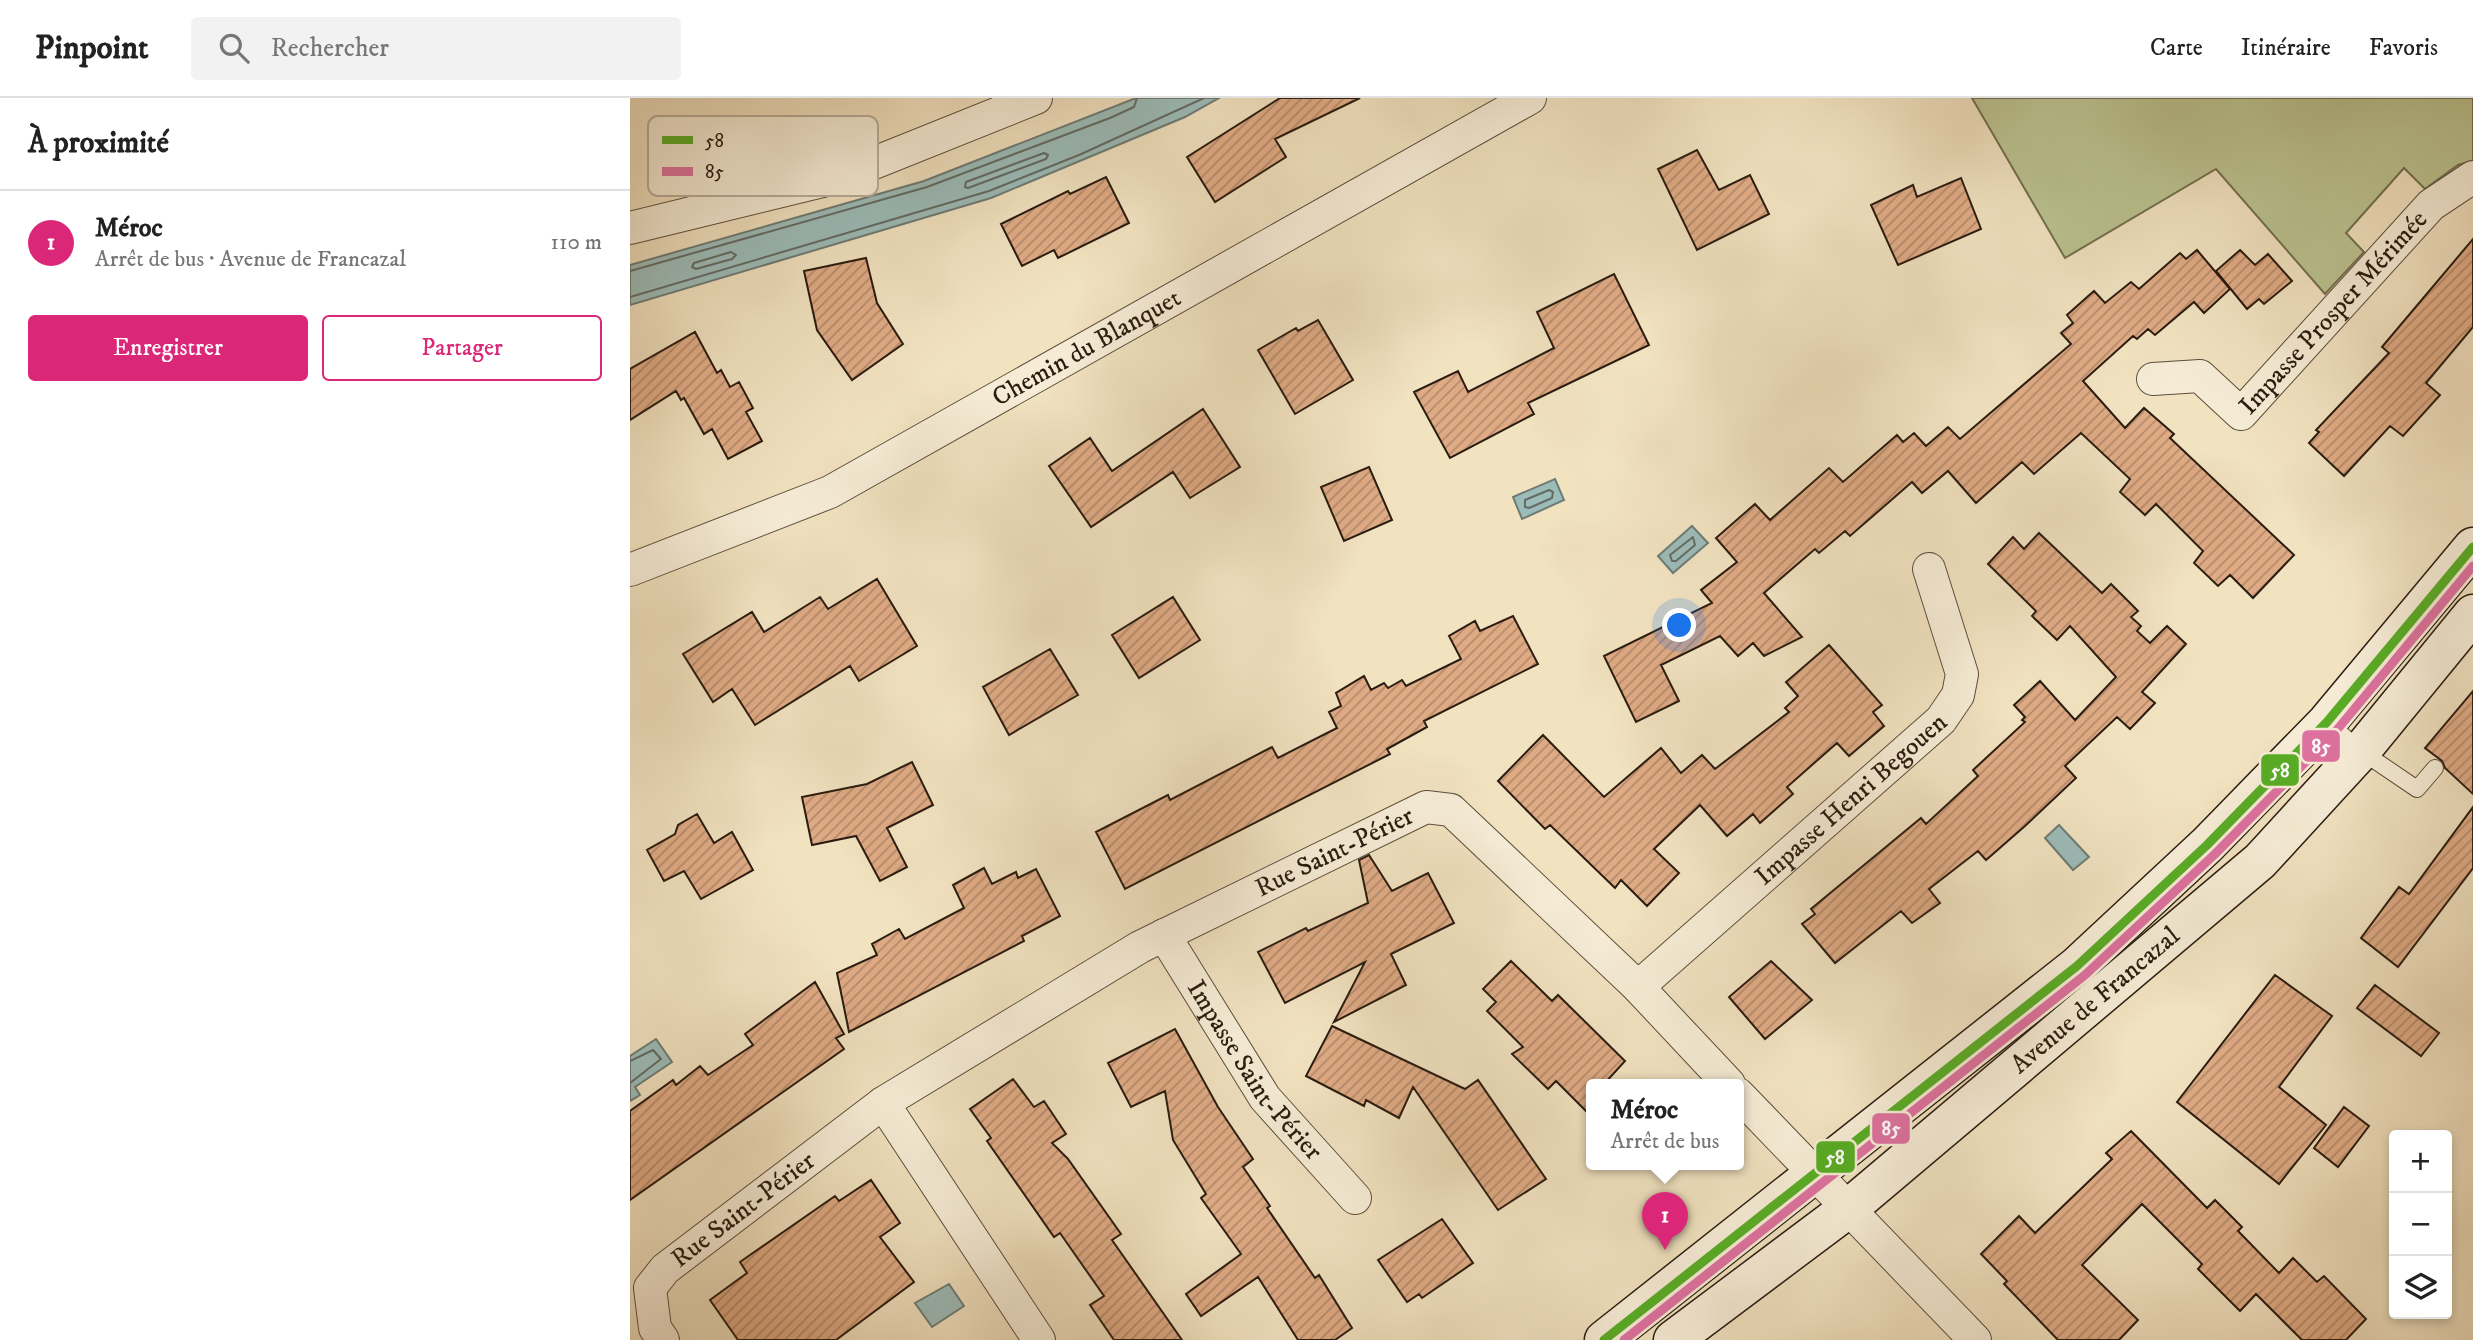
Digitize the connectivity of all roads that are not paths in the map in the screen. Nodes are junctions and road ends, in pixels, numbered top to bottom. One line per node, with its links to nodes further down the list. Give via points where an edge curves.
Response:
1 (1530, 98): 10 (street, Chemin du Blanquet, via 830,492)
2 (1026, 100): 3 (street)
3 (878, 161)
4 (2473, 177): 7 (street, Impasse Prosper Mérimée, via 2431,205 2241,414 2200,376)
5 (761, 196): 6 (street)
6 (630, 228)
7 (2153, 379)
8 (2473, 547): 11 (main road, Avenue de Francazal)
9 (1929, 569): 17 (street, Impasse Henri Begouen, via 1962,674 1958,695 1941,720)
10 (630, 570)
11 (2459, 593): 13 (main road, Avenue de Francazal)
12 (2473, 614): 14 (main road, Avenue de Francazal)
13 (2327, 722): 14 (lane); 21 (main road, Avenue de Francazal, via 2207,845 2077,967)
14 (2361, 751): 15 (lane, via 2417,789); 23 (main road, Avenue de Francazal, via 2260,861)
15 (2435, 768)
16 (1164, 935): 17 (street, Rue Saint-Périer, via 1426,807 1451,810); 20 (street, Rue Saint-Périer); 22 (street, Impasse Saint-Périer, via 1265,1098)
17 (1638, 987): 18 (street, Rue Saint-Périer)
18 (1724, 1079)
19 (1744, 1100): 21 (street)
20 (883, 1103): 24 (street, Rue Saint-Périer, via 665,1269 650,1288 655,1328); 25 (street)
21 (1813, 1175): 23 (street); 26 (main road, Avenue de Francazal)
22 (1355, 1198)
23 (1849, 1208): 27 (main road, Avenue de Francazal); 28 (street)
24 (663, 1340)
25 (1039, 1340)
26 (1604, 1340)
27 (1673, 1340)
28 (1975, 1340)

